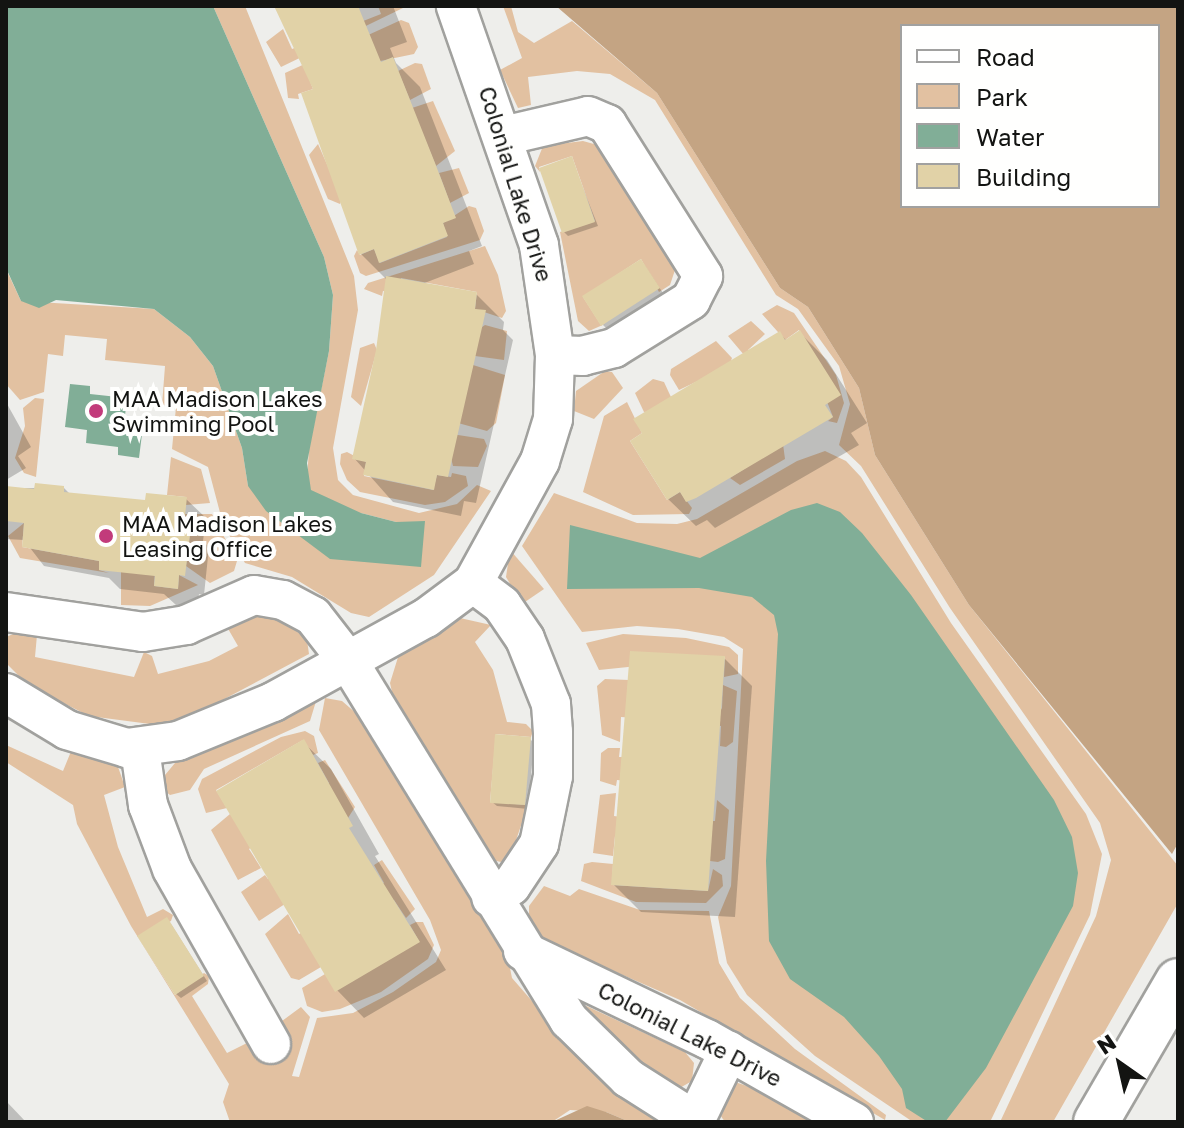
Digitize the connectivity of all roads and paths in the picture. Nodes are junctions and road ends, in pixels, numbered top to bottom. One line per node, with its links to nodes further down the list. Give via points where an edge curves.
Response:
1 (456, 6): 2 (street, Colonial Lake Drive)
2 (503, 136): 3 (street, Colonial Lake Drive, via 539,245); 3 (street, via 588,116 607,124 702,272 703,285 691,300 614,348 583,356)
3 (555, 355): 4 (street, Colonial Lake Drive, via 553,419 540,461)
4 (473, 583): 6 (street, Colonial Lake Drive, via 426,618); 9 (street, via 502,605 525,639 551,704 553,732 553,776 539,844 511,886)
5 (6, 612): 6 (street, via 143,632 186,625 241,598 271,597 313,616)
6 (348, 661): 8 (street, Colonial Lake Drive, via 206,732); 9 (street, Colonial Lake Drive)
7 (6, 693): 8 (street, Colonial Lake Drive, via 67,730)
8 (140, 749): 12 (street, via 148,805 172,869)
9 (491, 898): 10 (street, Colonial Lake Drive)
10 (523, 951): 13 (street, Colonial Lake Drive); 14 (street, Colonial Lake Drive, via 569,1020 601,1054)
11 (1178, 981): 16 (main road)
12 (271, 1044)
13 (729, 1051): 14 (street); 15 (street, Colonial Lake Drive)
14 (696, 1122)
15 (854, 1122)
16 (1096, 1122)

